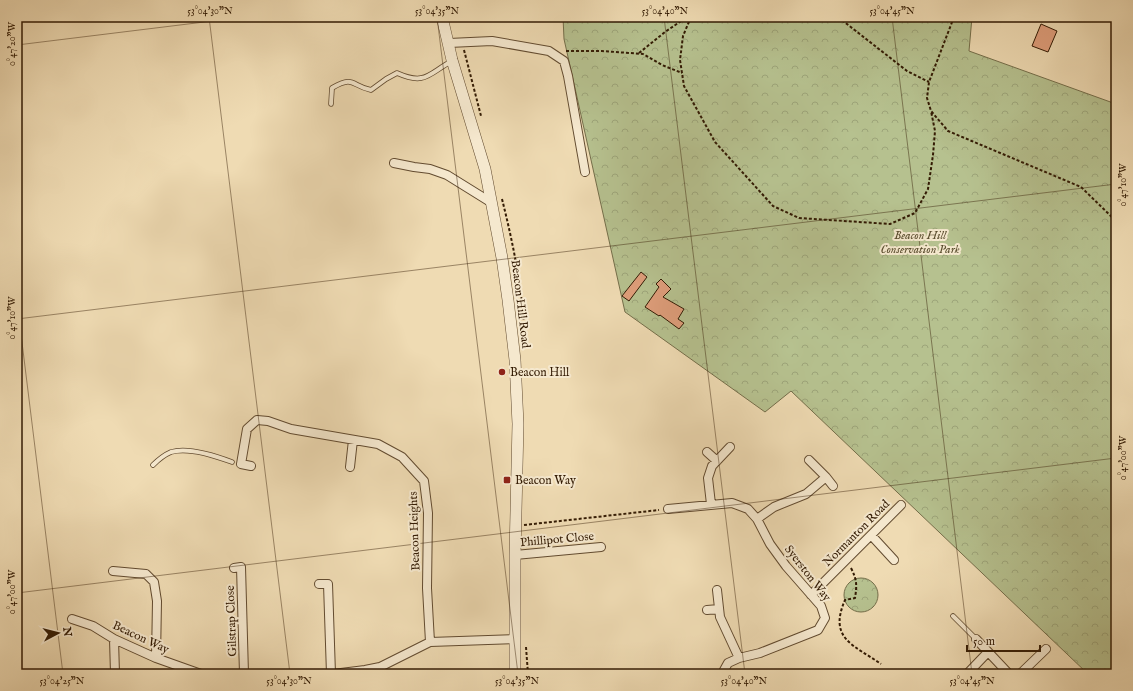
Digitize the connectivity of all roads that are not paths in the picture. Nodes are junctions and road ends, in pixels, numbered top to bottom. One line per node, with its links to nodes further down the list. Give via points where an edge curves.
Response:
1 (442, 17): 2 (street, Beacon Hill Road)
2 (448, 43): 3 (street, Beacon Hill Road); 6 (street, via 492,41 549,51 564,61)
3 (452, 60): 4 (lane, via 432,75 413,79 397,73 371,90 353,82 343,82 332,88); 7 (street, Beacon Hill Road, via 485,170)
4 (331, 104)
5 (394, 163): 7 (street, via 447,174)
6 (585, 172)
7 (492, 203): 26 (street, Beacon Hill Road, via 515,360 518,424)
8 (353, 440): 14 (street, Beacon Heights, via 291,430 268,421 257,420 247,429); 17 (street); 42 (street, Beacon Heights, via 378,444 402,457 424,481 428,513 427,588)
9 (730, 447): 12 (street)
10 (707, 452): 12 (street)
11 (809, 460): 18 (street)
12 (718, 461): 20 (street, via 712,466 708,478)
13 (232, 462): 14 (street); 15 (lane, via 183,451 170,452)
14 (241, 464): 16 (street)
15 (153, 465)
16 (251, 466)
17 (350, 467)
18 (826, 477): 19 (street); 23 (street, via 806,494 774,507)
19 (834, 486)
20 (710, 504): 22 (street, Syerston Way); 23 (street, Syerston Way, via 732,503 748,509)
21 (901, 505): 24 (street, Normanton Road)
22 (668, 509)
23 (757, 519): 34 (street, Syerston Way, via 770,544)
24 (871, 535): 27 (street); 34 (street, Normanton Road)
25 (601, 547): 26 (street, Phillipot Close)
26 (515, 555): 40 (street, Beacon Hill Road)
27 (894, 560)
28 (241, 567): 51 (street, Gilstrap Close)
29 (112, 571): 45 (street, via 146,574 154,582 157,601)
30 (337, 583): 32 (street)
31 (319, 584): 32 (street)
32 (328, 584): 53 (street)
33 (717, 590): 35 (street)
34 (811, 595): 46 (street, Syerston Way, via 821,606 825,618 818,630 760,653)
35 (719, 609): 36 (street); 46 (street, via 720,617)
36 (707, 610)
37 (953, 616): 41 (lane)
38 (72, 619): 39 (street, Beacon Way, via 93,626)
39 (114, 639): 45 (street, Beacon Way); 48 (street)
40 (514, 639): 42 (street); 54 (street, Beacon Hill Road)
41 (976, 640): 44 (street)
42 (430, 642): 47 (street)
43 (1046, 649): 58 (street)
44 (988, 652): 56 (street); 57 (street)
45 (156, 658): 49 (street, Beacon Way)
46 (739, 658): 55 (street, Syerston Way, via 728,663)
47 (380, 671): 53 (street)
48 (115, 674)
49 (201, 674)
50 (236, 674): 51 (street)
51 (244, 674): 52 (street)
52 (270, 674)
53 (332, 674)
54 (515, 674)
55 (723, 674)
56 (967, 674)
57 (1009, 674)
58 (1020, 674)

